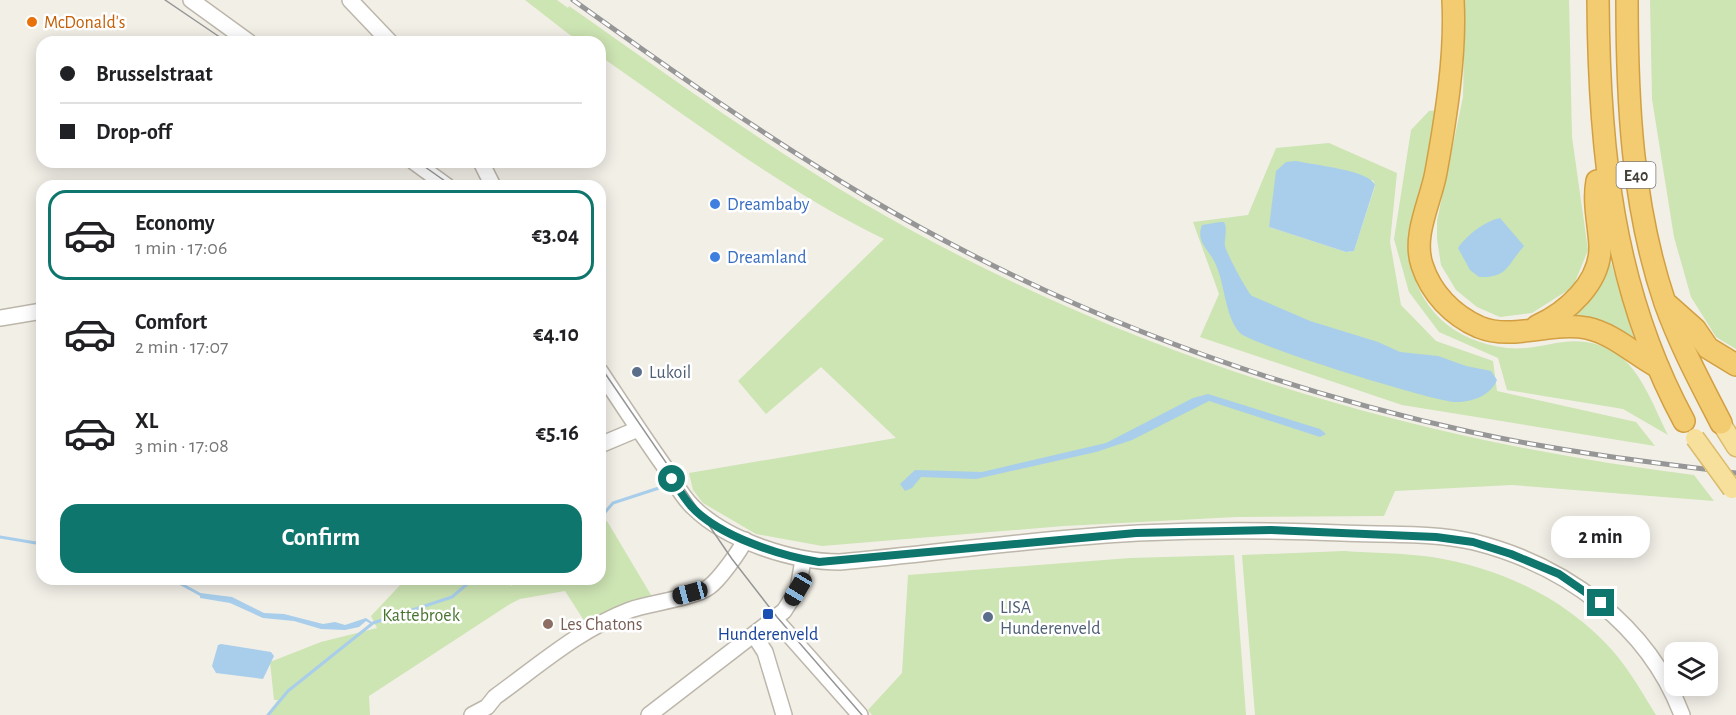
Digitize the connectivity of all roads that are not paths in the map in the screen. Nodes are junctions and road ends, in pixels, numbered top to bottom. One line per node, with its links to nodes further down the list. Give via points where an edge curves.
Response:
1 (191, 0): 6 (street)
2 (350, 0): 7 (street)
3 (1454, 0): 14 (highway, via 1448,105 1436,175 1420,234 1421,264 1437,295 1464,319 1503,333)
4 (1598, 0): 8 (highway, E40)
5 (1627, 0): 11 (highway, E40, via 1629,105 1637,183 1646,236)
6 (241, 36)
7 (384, 36)
8 (1604, 142): 14 (highway, via 1595,190 1600,250 1594,272 1571,304 1551,320); 16 (highway, E40, via 1622,258)
9 (422, 168): 10 (street)
10 (439, 180)
11 (1665, 303): 15 (highway, via 1695,329 1708,348); 18 (highway, E40)
12 (36, 312): 13 (street)
13 (0, 318)
14 (1528, 330): 16 (highway, via 1586,328 1614,338)
15 (1736, 365)
16 (1658, 367): 20 (highway, E40)
17 (606, 380): 19 (street)
18 (1721, 423): 22 (main road, E40)
19 (638, 429): 21 (street); 24 (street, via 692,507)
20 (1690, 430): 23 (main road, E40, bridge)
21 (606, 442)
22 (1734, 445)
23 (1734, 491)
24 (745, 540): 25 (street); 28 (street, via 708,588 606,621)
25 (803, 560): 26 (street, via 798,589); 32 (street, via 840,562 1181,532 1271,530 1473,542 1559,574 1601,603 1632,633 1662,674)
26 (776, 619): 27 (street); 31 (street)
27 (754, 635): 29 (street); 30 (street, via 765,652)
28 (472, 715)
29 (649, 715)
30 (784, 715)
31 (860, 715)
32 (1682, 715)

